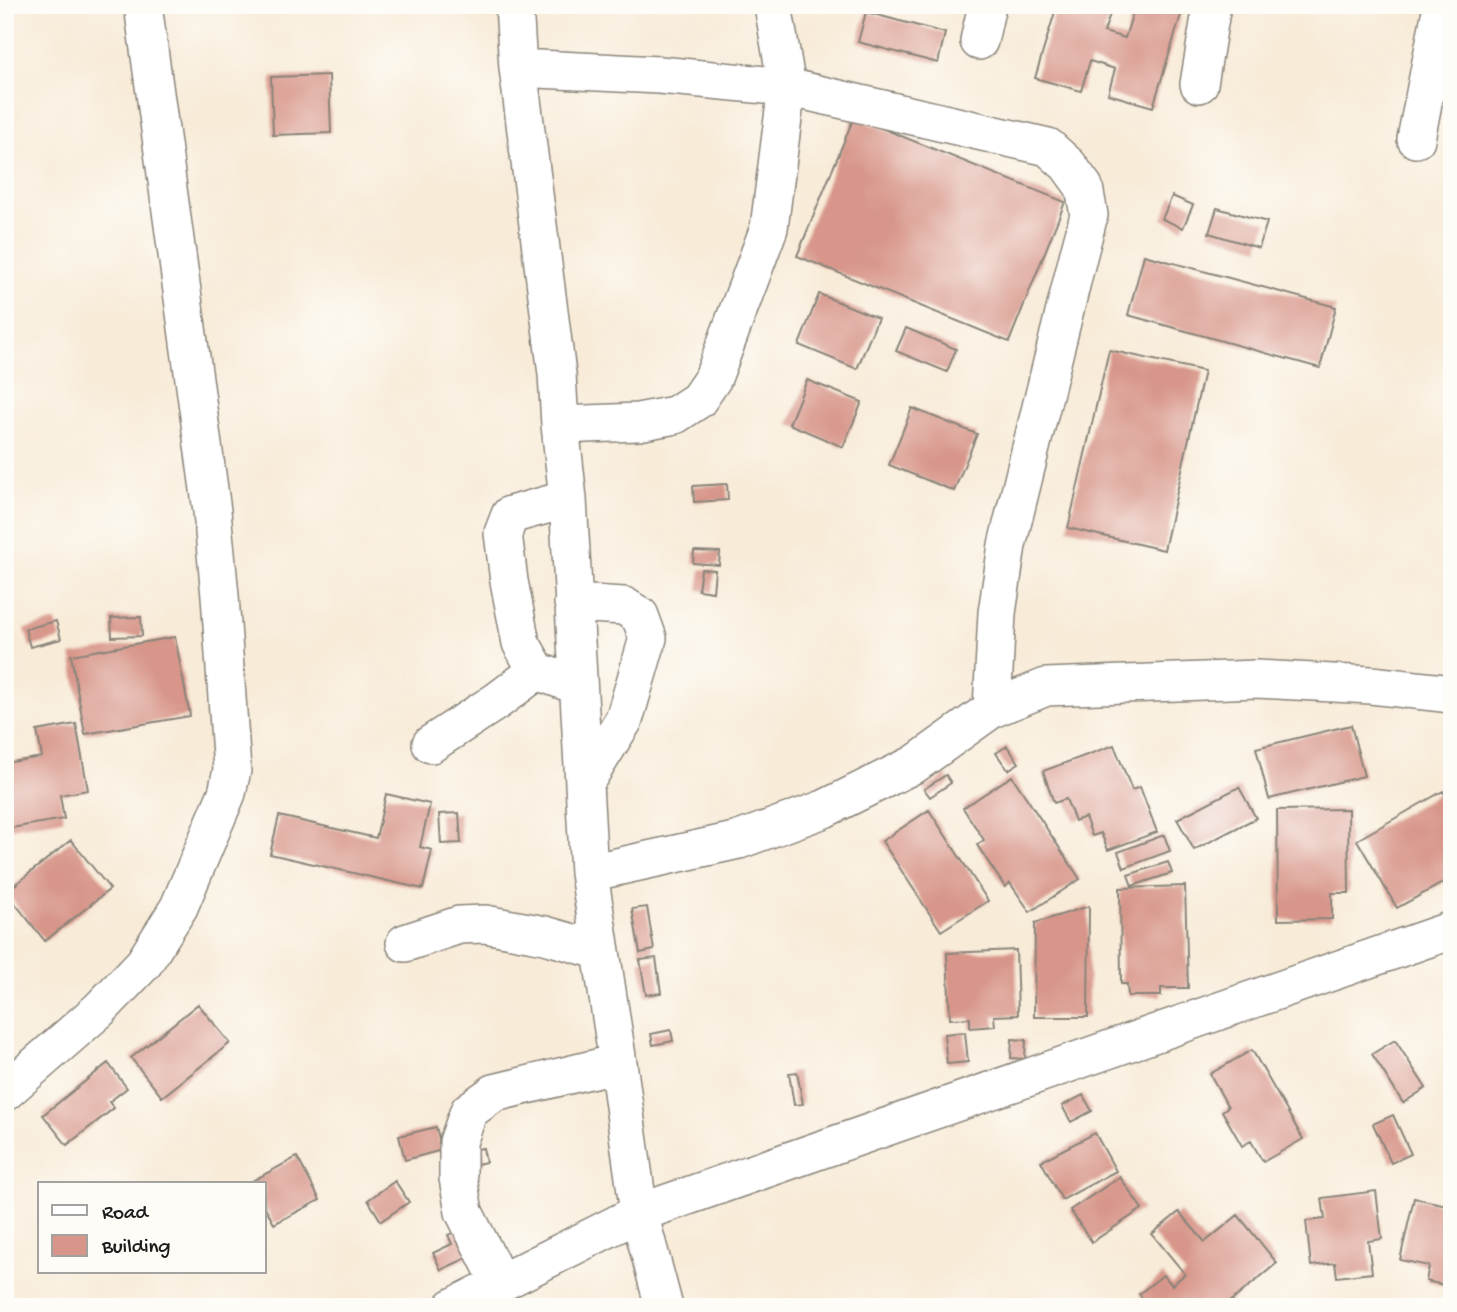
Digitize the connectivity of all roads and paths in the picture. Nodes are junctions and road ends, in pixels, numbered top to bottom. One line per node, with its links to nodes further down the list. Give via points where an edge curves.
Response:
1 (143, 5): 26 (street, via 212,511 232,770 227,793 179,907 144,963 99,1010)
2 (514, 5): 8 (street)
3 (773, 5): 10 (street)
4 (987, 5): 7 (street)
5 (1212, 5): 9 (street)
6 (1442, 5): 11 (street)
7 (979, 41)
8 (518, 68): 10 (street); 12 (street)
9 (1199, 84)
10 (787, 87): 12 (street, via 769,228 713,378 698,400 675,415 638,422); 18 (street, via 1048,147 1084,187 1089,215 1007,545 997,613)
11 (1416, 139)
12 (560, 425): 13 (street)
13 (568, 499): 14 (street); 15 (street, via 510,515 503,533 521,643)
14 (573, 603): 16 (street); 20 (street, via 624,606 640,616 648,638 624,720)
15 (537, 671): 16 (street); 19 (street)
16 (578, 686): 20 (street)
17 (1452, 694): 18 (street, via 1256,679 1152,682 1046,687)
18 (992, 709): 21 (street, via 915,764 824,809 739,840)
19 (431, 744)
20 (584, 784): 21 (street)
21 (589, 873): 24 (street)
22 (1452, 930): 27 (street)
23 (405, 943): 24 (street, via 459,925 485,924)
24 (601, 951): 25 (street)
25 (618, 1063): 27 (street); 28 (street, via 494,1093 469,1111 458,1142 464,1212)
26 (5, 1092)
27 (639, 1213): 28 (street); 30 (street)
28 (500, 1283): 29 (street)
29 (453, 1307)
30 (664, 1307)

